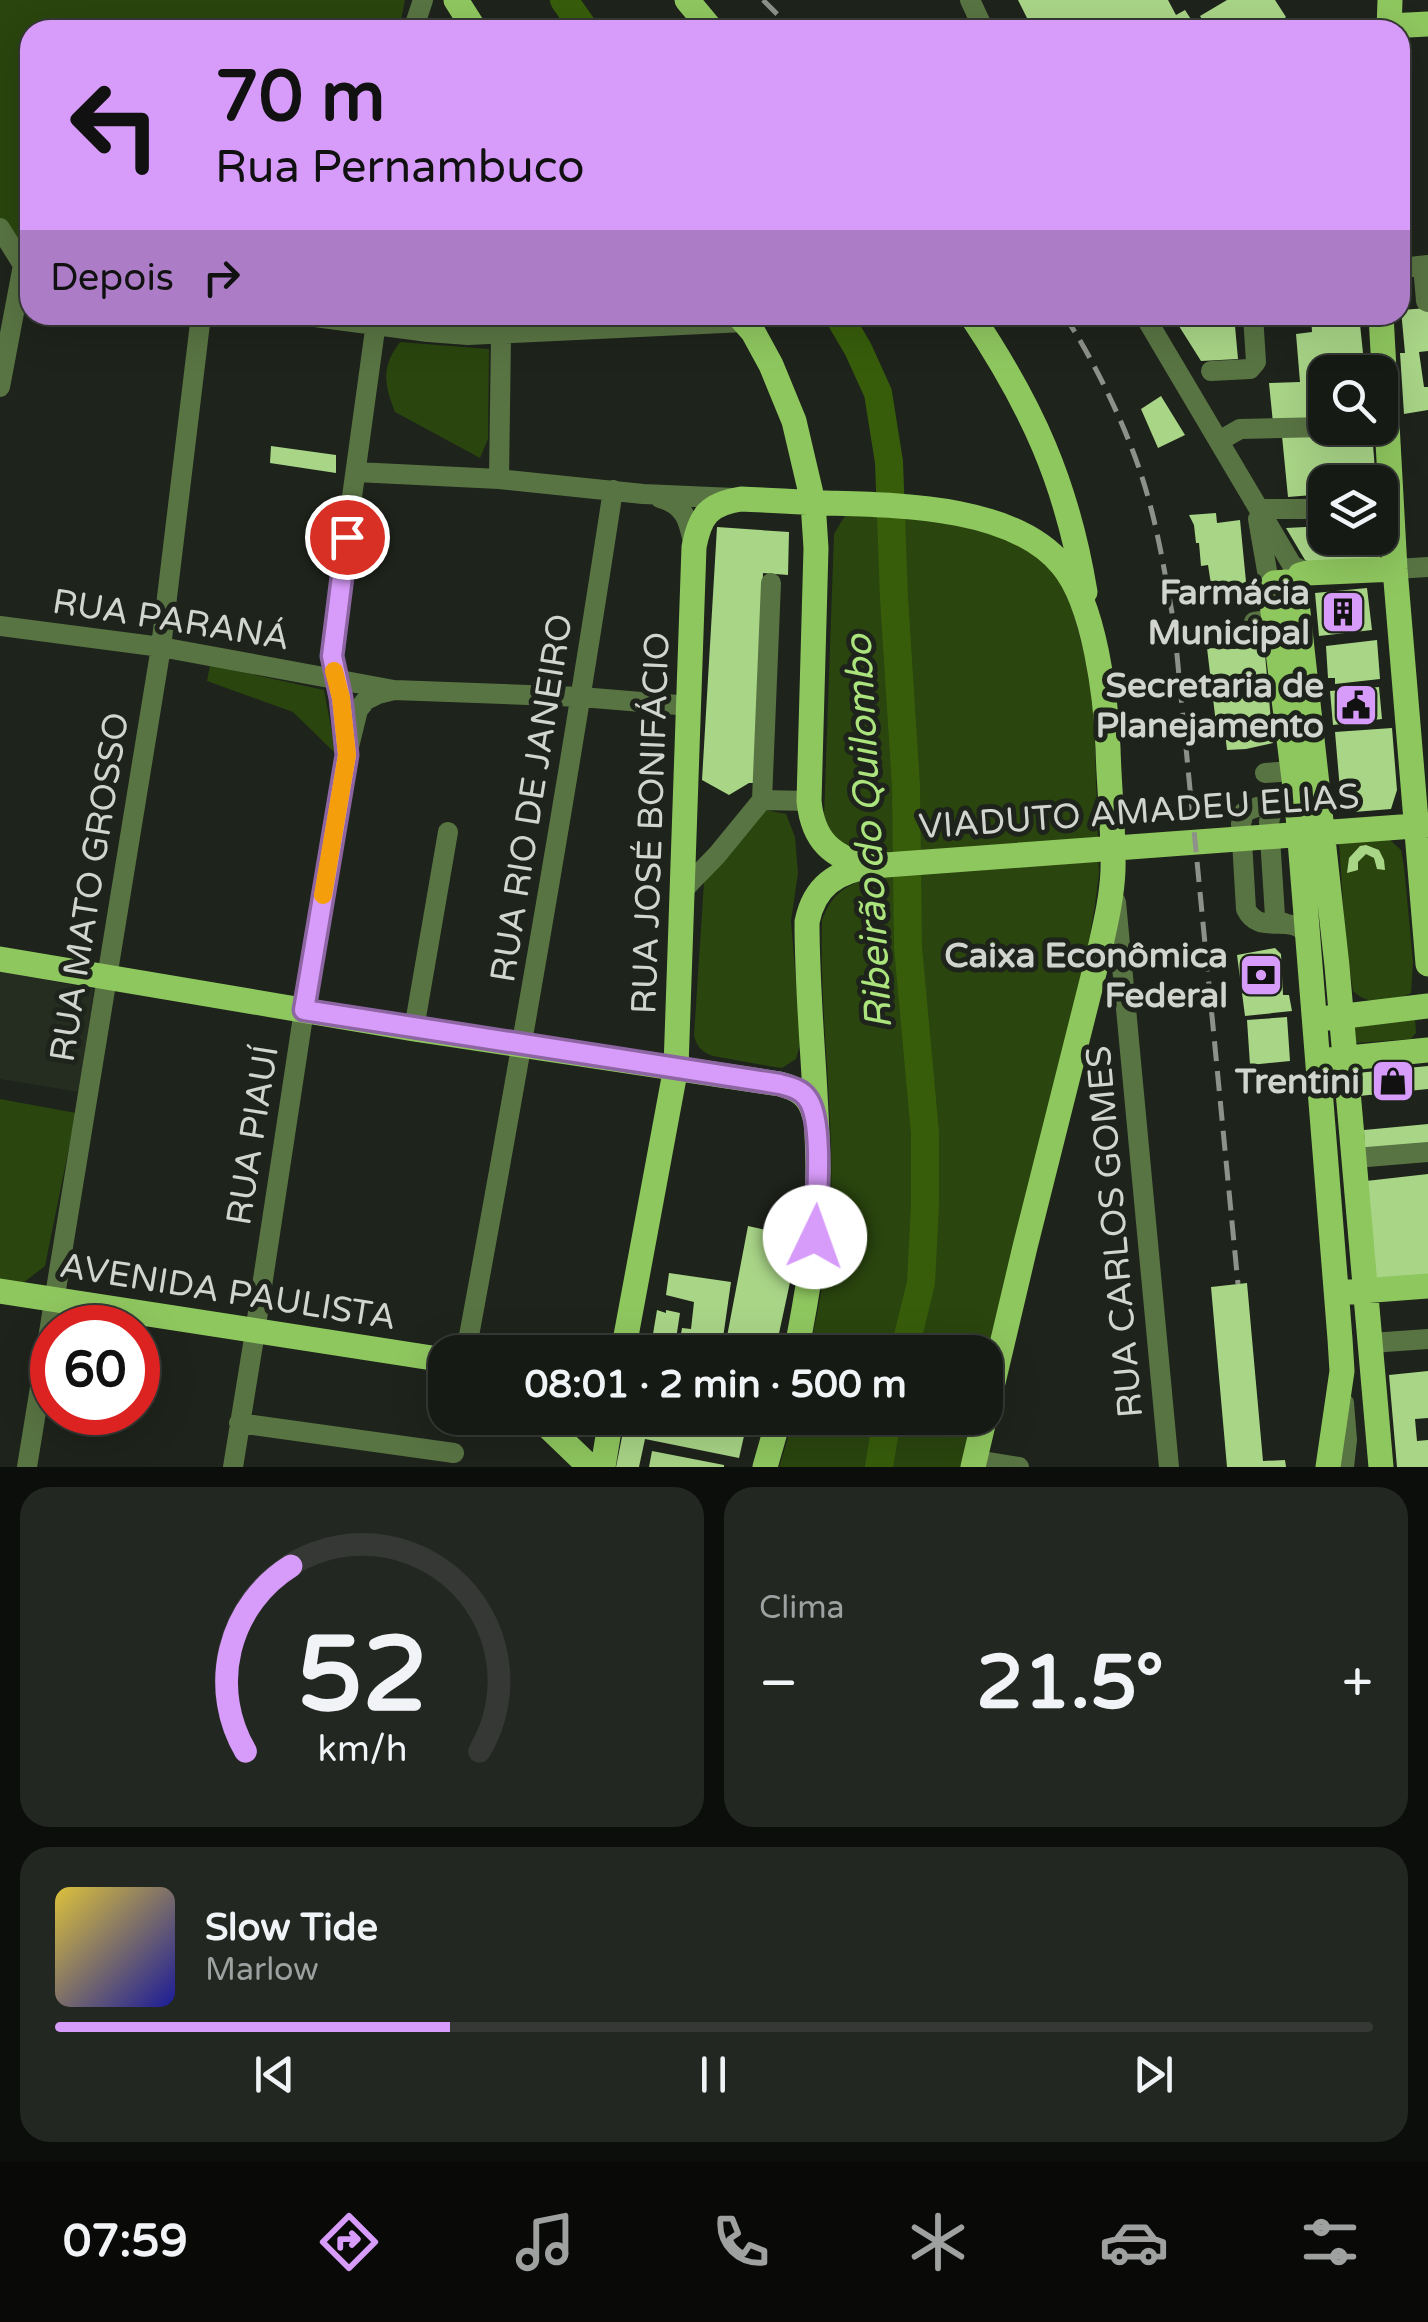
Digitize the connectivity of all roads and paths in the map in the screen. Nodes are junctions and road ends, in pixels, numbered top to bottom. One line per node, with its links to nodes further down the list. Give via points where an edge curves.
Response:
1 (686, 0): 2 (main road)
2 (703, 20)
3 (0, 228): 4 (street)
4 (20, 257)
5 (1425, 266): 7 (street)
6 (20, 294): 20 (street)
7 (1428, 302)
8 (200, 325): 43 (street, RUA MATO GROSSO)
9 (376, 325): 25 (street, RUA PIAUÍ)
10 (398, 325): 17 (street)
11 (648, 325): 17 (street)
12 (746, 325): 24 (main road, via 771,365)
13 (978, 325): 42 (main road, via 1056,473)
14 (1150, 325): 22 (street)
15 (1254, 325): 19 (street, via 1256,362 1250,369)
16 (1381, 325): 18 (main road)
17 (501, 336): 26 (street)
18 (1382, 355)
19 (1212, 372)
20 (0, 387)
21 (1308, 427): 22 (street, via 1240,429)
22 (1219, 441): 27 (street)
23 (1385, 445): 38 (main road)
24 (803, 454): 31 (main road, via 797,484); 32 (main road)
25 (356, 472): 26 (street); 44 (street, RUA PIAUÍ, via 333,635)
26 (499, 479): 28 (street)
27 (1247, 489): 33 (street); 40 (street)
28 (612, 490): 29 (street); 46 (street, RUA RIO DE JANEIRO)
29 (643, 494): 30 (street); 35 (street, via 679,506)
30 (742, 498): 31 (main road); 35 (main road, RUA JOSÉ BONIFÁCIO, via 712,509)
31 (771, 500): 32 (main road); 36 (main road, via 800,515)
32 (813, 502): 36 (main road); 42 (main road, via 913,506 1018,533 1063,566)
33 (1259, 509): 34 (street); 40 (street, via 1292,565)
34 (1308, 509)
35 (694, 547): 47 (main road, RUA JOSÉ BONIFÁCIO)
36 (816, 548): 52 (main road)
37 (1428, 567): 38 (street)
38 (1394, 569): 40 (main road); 54 (main road)
39 (771, 583): 51 (street)
40 (1291, 584): 49 (main road, via 1264,620); 53 (main road)
41 (0, 626): 43 (street, RUA PARANÁ)
42 (1092, 631): 59 (main road, via 1107,715)
43 (162, 647): 44 (street, RUA PARANÁ); 64 (street, RUA MATO GROSSO)
44 (335, 679): 45 (street, RUA PARANÁ); 48 (street, RUA PIAUÍ)
45 (394, 690): 46 (street, RUA PARANÁ); 48 (street, RUA PIAUÍ, via 358,710)
46 (581, 698): 47 (street, RUA PARANÁ); 70 (street, RUA RIO DE JANEIRO)
47 (690, 706): 55 (main road, RUA JOSÉ BONIFÁCIO)
48 (347, 755): 66 (street, RUA PIAUÍ)
49 (1293, 771): 50 (street); 53 (main road)
50 (1265, 774)
51 (762, 800): 52 (street); 57 (street)
52 (810, 801): 58 (main road, via 812,824 826,846)
53 (1299, 803): 61 (main road); 61 (street, via 1249,808 1241,824 1248,915 1258,923); 67 (main road, via 1322,847)
54 (1411, 826): 58 (main road, VIADUTO AMADEU ELIAS); 63 (main road)
55 (685, 831): 57 (street, via 697,853); 60 (main road, RUA JOSÉ BONIFÁCIO)
56 (448, 832): 69 (street)
57 (716, 855): 60 (street)
58 (871, 867): 72 (main road, via 830,880 809,912)
59 (1112, 871): 98 (main road, via 1099,953); 105 (street, RUA CARLOS GOMES)
60 (683, 890): 75 (main road, RUA JOSÉ BONIFÁCIO)
61 (1299, 929): 68 (main road)
62 (0, 959): 64 (main road)
63 (1428, 964)
64 (106, 977): 66 (main road); 84 (street, RUA MATO GROSSO)
65 (1428, 1006): 67 (main road)
66 (304, 1010): 69 (main road); 85 (street, RUA PIAUÍ)
67 (1342, 1016): 68 (main road); 73 (main road)
68 (1314, 1020): 74 (main road)
69 (414, 1029): 70 (main road)
70 (523, 1044): 75 (main road); 86 (street, RUA RIO DE JANEIRO)
71 (1428, 1050): 73 (main road)
72 (812, 1052): 76 (main road, via 805,1074); 77 (main road)
73 (1346, 1058): 74 (main road); 79 (main road)
74 (1319, 1061): 83 (main road)
75 (676, 1067): 76 (main road); 87 (main road, RUA JOSÉ BONIFÁCIO)
76 (780, 1084): 77 (main road, via 806,1096)
77 (816, 1123): 88 (main road, via 815,1237)
78 (1428, 1152): 79 (street)
79 (1354, 1158): 81 (main road)
80 (1428, 1286): 81 (main road)
81 (1365, 1290): 83 (main road); 89 (main road)
82 (0, 1291): 84 (main road, AVENIDA PAULISTA)
83 (1337, 1292): 92 (main road)
84 (55, 1300): 85 (main road, AVENIDA PAULISTA); 99 (street, RUA MATO GROSSO)
85 (255, 1332): 91 (main road, AVENIDA PAULISTA); 93 (street, RUA PIAUÍ)
86 (469, 1335)
87 (626, 1335)
88 (799, 1335)
89 (1371, 1340): 90 (street); 108 (street); 109 (main road)
90 (1428, 1340)
91 (428, 1357)
92 (1342, 1371): 106 (main road); 107 (street)
93 (240, 1423): 97 (street); 100 (street, RUA PIAUÍ)
94 (557, 1435): 101 (main road)
95 (609, 1435): 102 (main road)
96 (774, 1435): 103 (main road)
97 (454, 1453)
98 (974, 1464): 104 (street)
99 (26, 1467)
100 (232, 1467)
101 (590, 1467)
102 (602, 1467)
103 (765, 1467)
104 (1019, 1467)
105 (1169, 1467)
106 (1328, 1467)
107 (1344, 1467)
108 (1370, 1467)
109 (1382, 1467)

